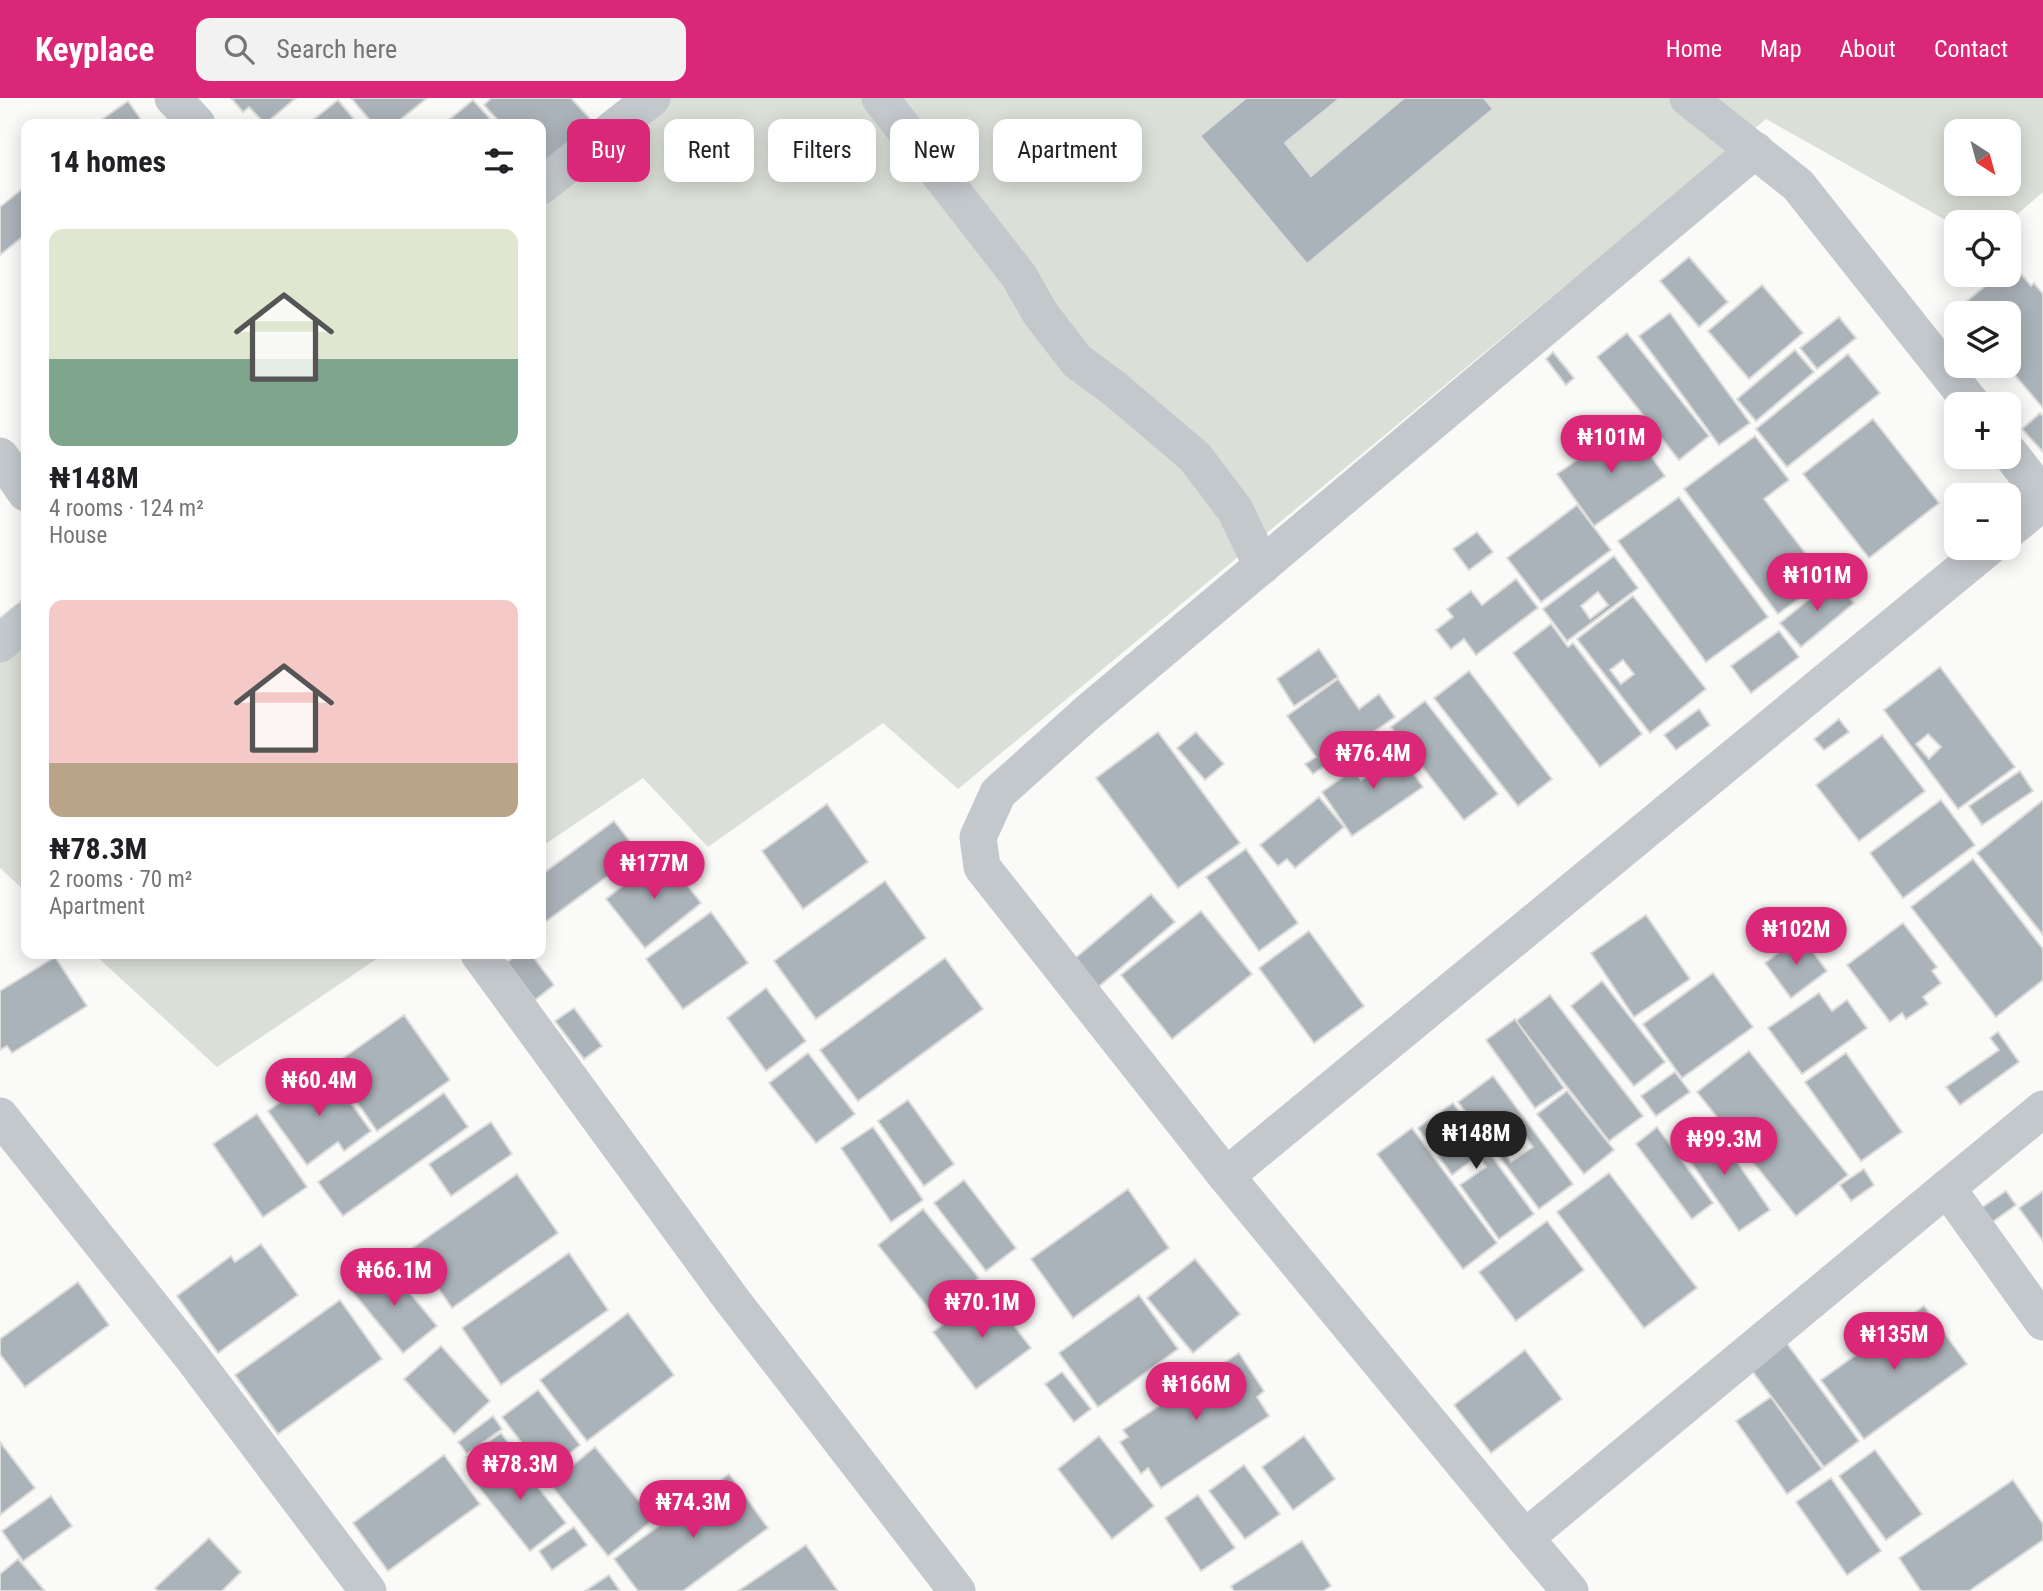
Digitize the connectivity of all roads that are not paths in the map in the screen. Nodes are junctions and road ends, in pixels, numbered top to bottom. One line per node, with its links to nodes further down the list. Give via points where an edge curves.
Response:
1 (173, 98): 5 (street)
2 (652, 98): 7 (street)
3 (880, 98): 16 (street, via 1019,276 1040,313 1077,361 1195,457 1235,510)
4 (1688, 98): 6 (street)
5 (192, 119)
6 (1755, 150): 8 (street, via 1798,185); 16 (street)
7 (546, 182)
8 (1962, 392)
9 (0, 456): 11 (street)
10 (2021, 468): 12 (street)
11 (21, 486)
12 (2043, 496)
13 (2043, 502): 14 (street)
14 (2021, 520)
15 (1973, 560): 22 (street)
16 (1262, 566): 22 (street, via 998,793 978,837 982,867)
17 (21, 625): 18 (street)
18 (0, 644)
19 (483, 959): 27 (street, via 732,1300)
20 (2043, 1109): 23 (street)
21 (0, 1116): 26 (street, via 184,1346)
22 (1226, 1176): 25 (street)
23 (1947, 1188): 24 (street); 25 (street)
24 (2043, 1322)
25 (1525, 1538): 28 (street)
26 (368, 1591)
27 (957, 1591)
28 (1570, 1591)

